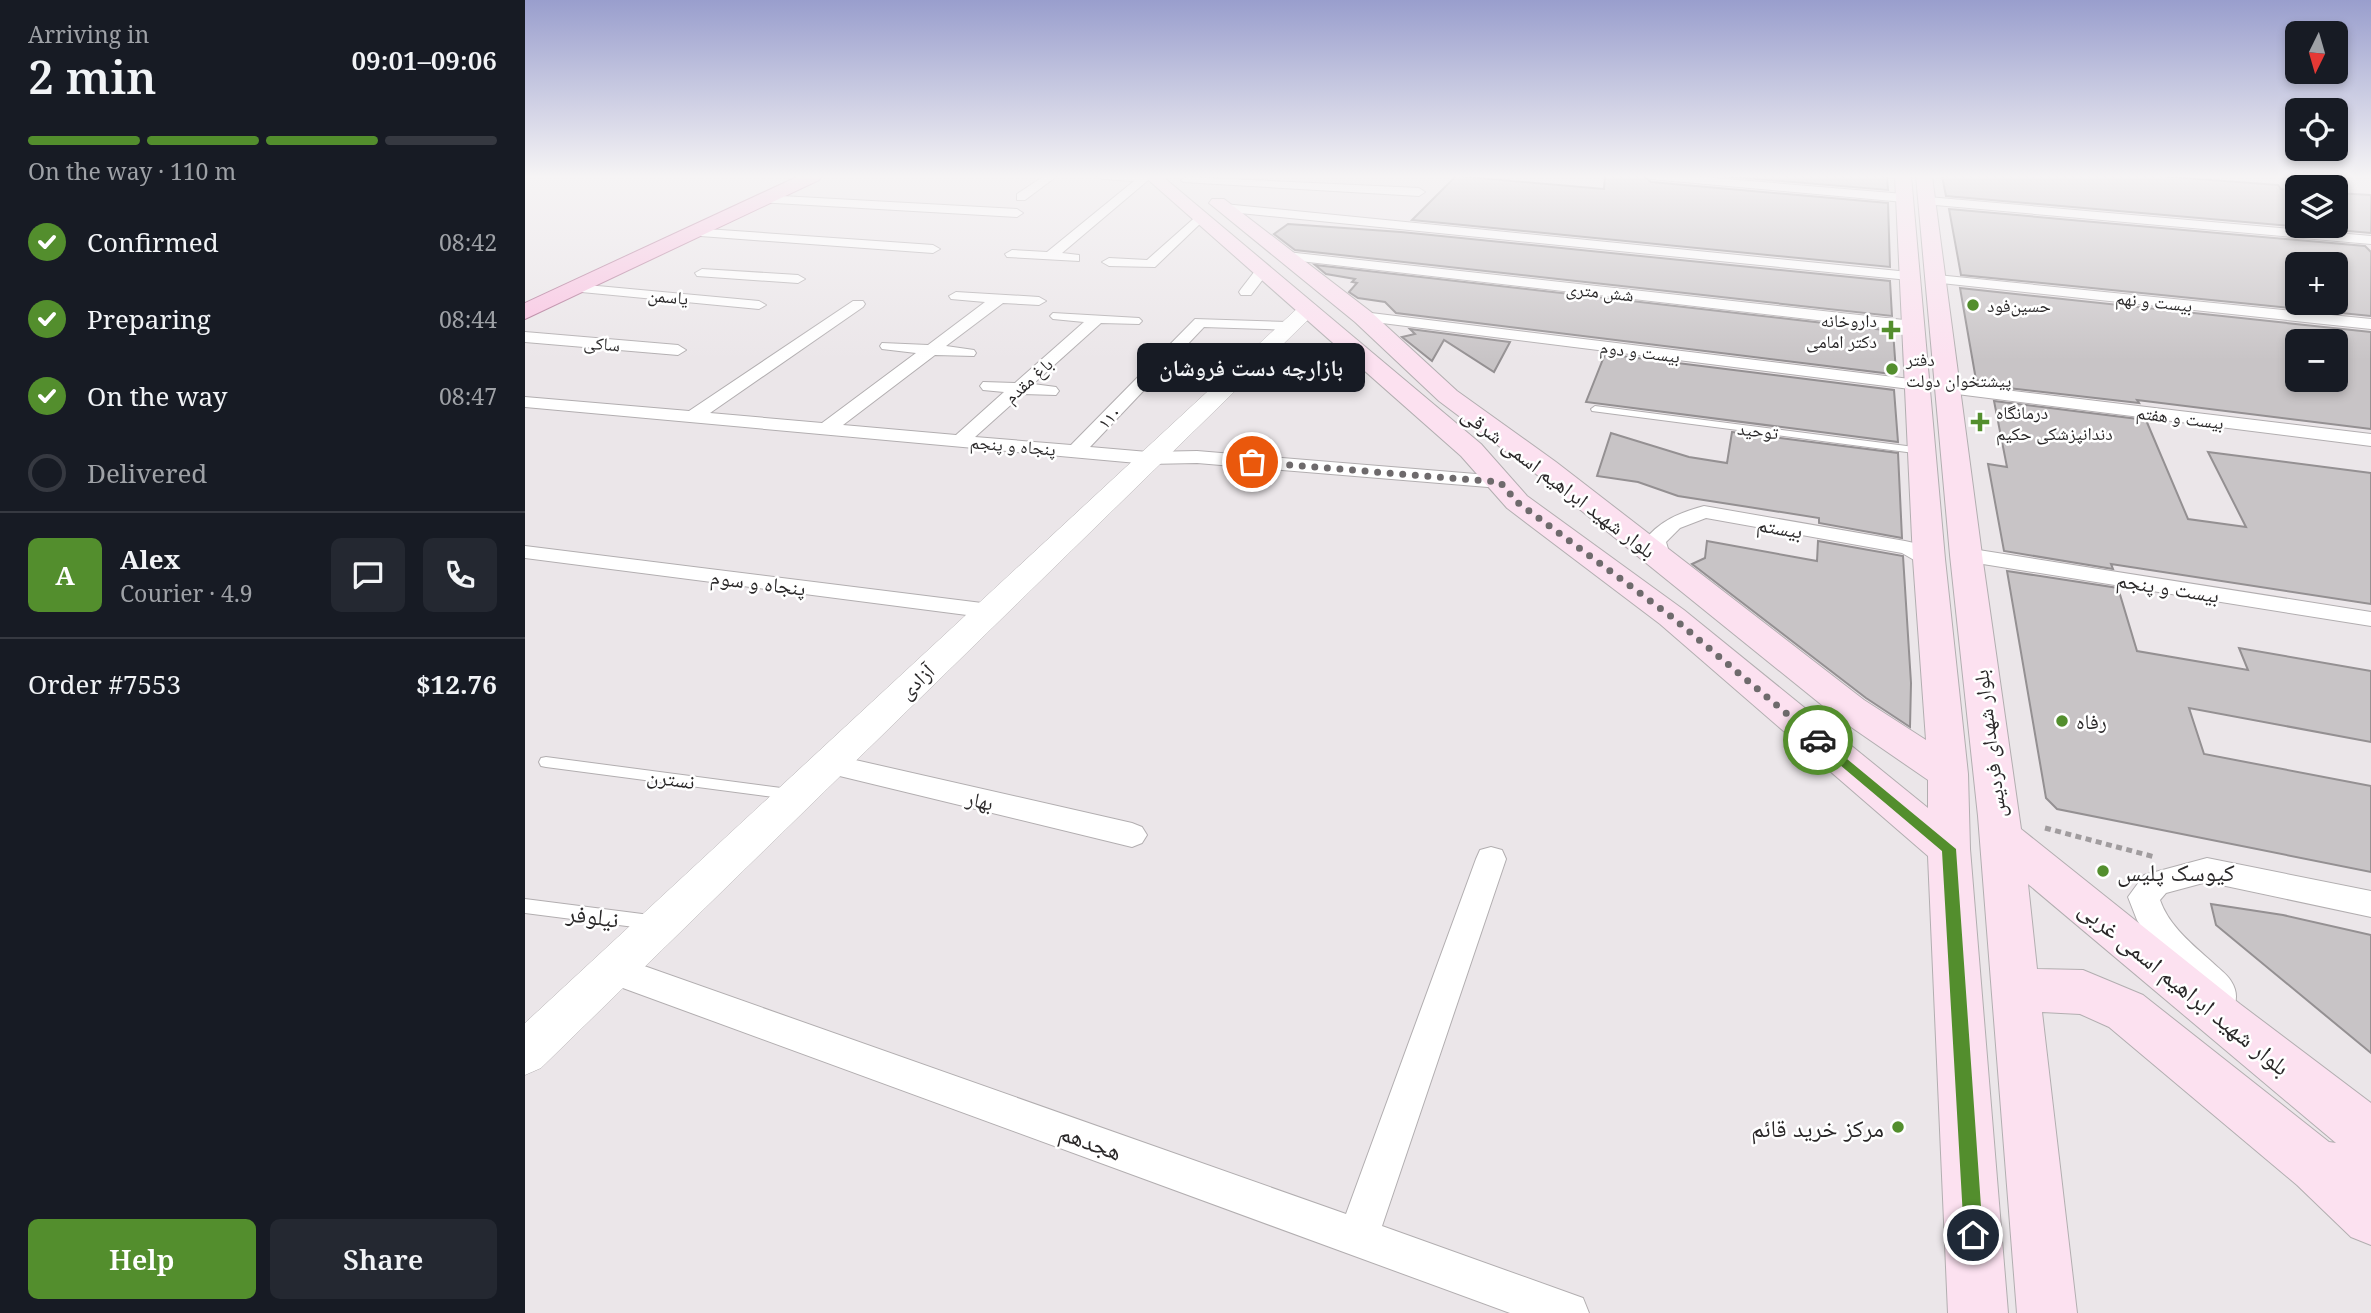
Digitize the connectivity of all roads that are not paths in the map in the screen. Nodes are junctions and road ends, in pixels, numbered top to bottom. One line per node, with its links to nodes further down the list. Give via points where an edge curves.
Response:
1 (646, 237): 25 (main road)
2 (681, 237): 23 (main road)
3 (767, 237): 12 (street)
4 (1073, 237): 14 (street)
5 (1179, 237): 17 (street, via 1150,264)
6 (1246, 237): 18 (main road, بلوار شهید ابراهیم اسمی شرقی)
7 (1267, 237): 15 (main road, بلوار شهید ابراهیم اسمی شرقی)
8 (1581, 237): 21 (street, بیست و نهم)
9 (1919, 237): 21 (main road, بلوار شهدای فردیس)
10 (2347, 237): 11 (street)
11 (2371, 240)
12 (933, 249)
13 (1012, 254): 14 (street)
14 (1049, 257): 16 (street)
15 (1287, 257): 34 (main road, بلوار شهید ابراهیم اسمی شرقی); 39 (street, شش متری)
16 (1075, 258)
17 (1109, 262)
18 (1263, 271): 24 (street); 35 (main road, بلوار شهید ابراهیم اسمی شرقی)
19 (702, 272): 20 (street)
20 (756, 276): 22 (street); 28 (street)
21 (1923, 277): 38 (street, بیست و نهم); 39 (main road, بلوار شهدای فردیس); 46 (main road, بلوار شهدای فردیس)
22 (798, 279)
23 (576, 288): 28 (street, یاسمن); 32 (main road)
24 (1246, 292)
25 (525, 293)
26 (956, 296): 27 (street)
27 (999, 299): 29 (street); 43 (street)
28 (711, 300): 31 (street, یاسمن)
29 (1039, 301)
30 (857, 304): 51 (street)
31 (759, 305)
32 (525, 312)
33 (1058, 316): 36 (street)
34 (1363, 317): 46 (street, بیست و دوم); 58 (main road, بلوار شهید ابراهیم اسمی شرقی, via 1448,396)
35 (1298, 318): 55 (street, ۱۱۰, via 1201,322); 57 (street, آزادی); 59 (main road, بلوار شهید ابراهیم اسمی شرقی, via 1471,450)
36 (1097, 319): 37 (street); 47 (street, باغ مقدم)
37 (1135, 321)
38 (2371, 324)
39 (1913, 326): 46 (main road, بلوار شهدای فردیس)
40 (525, 337): 42 (street, ساکی)
41 (888, 346): 43 (street)
42 (678, 350)
43 (931, 350): 44 (street); 52 (street)
44 (968, 353)
45 (989, 386): 47 (street)
46 (1933, 386): 53 (street, بیست و هفتم); 56 (main road, بلوار شهدای فردیس); 63 (main road, بلوار شهدای فردیس)
47 (1019, 388): 48 (street); 54 (street, باغ مقدم)
48 (1050, 391)
49 (525, 402): 51 (street, پنجاه و پنجم)
50 (1595, 409): 56 (lane, توحید)
51 (694, 417): 52 (street, پنجاه و پنجم)
52 (825, 429): 54 (street, پنجاه و پنجم)
53 (2371, 440)
54 (960, 441): 55 (street, پنجاه و پنجم)
55 (1076, 451): 57 (street, پنجاه و پنجم)
56 (1922, 451): 63 (main road, بلوار شهدای فردیس)
57 (1149, 458): 59 (street, پنجاه و پنجم, via 1197,457); 65 (street, آزادی)
58 (1546, 468): 59 (main road, via 1535,482); 60 (main road, بلوار شهید ابراهیم اسمی شرقی)
59 (1500, 482): 61 (main road, بلوار شهید ابراهیم اسمی شرقی)
60 (1595, 509): 61 (main road, via 1571,502 1551,503 1541,509); 64 (main road, بلوار شهید ابراهیم اسمی شرقی)
61 (1542, 523): 73 (main road, بلوار شهید ابراهیم اسمی شرقی, via 1672,617)
62 (525, 552): 65 (street, پنجاه و سوم)
63 (1947, 557): 64 (street, بیستم, via 1704,512 1673,524 1655,541); 66 (street, بیست و پنجم); 69 (main road, بلوار شهدای فردیس); 71 (main road, بلوار شهدای فردیس)
64 (1660, 559): 69 (main road, بلوار شهید ابراهیم اسمی شرقی, via 1851,709)
65 (990, 611): 68 (street, آزادی)
66 (2371, 619)
67 (546, 762): 70 (lane, نسترن)
68 (829, 764): 70 (street, آزادی); 72 (street, بهار)
69 (1948, 774): 73 (main road, بلوار شهدای فردیس)
70 (797, 795): 77 (street, آزادی)
71 (1999, 826): 79 (main road, بلوار شهدای فردیس); 80 (main road, بلوار شهید ابراهیم اسمی غربی)
72 (1132, 835)
73 (1949, 849): 87 (main road, بلوار شهدای فردیس)
74 (1491, 859): 85 (street)
75 (2371, 904): 80 (street, via 2207,870 2155,884 2144,897 2148,913 2159,931 2218,989)
76 (525, 906): 77 (lane, نیلوفر)
77 (661, 924): 78 (street, آزادی)
78 (613, 970): 81 (street, آزادی); 85 (street, هجدهم)
79 (2017, 990): 83 (main road, via 2083,992 2126,1011); 88 (main road, بلوار شهدای فردیس)
80 (2223, 1020): 82 (main road, بلوار شهید ابراهیم اسمی غربی)
81 (525, 1053)
82 (2367, 1142): 83 (main road, via 2363,1167 2342,1173)
83 (2316, 1166): 84 (main road)
84 (2371, 1217)
85 (1358, 1237): 86 (street, هجدهم)
86 (1569, 1313)
87 (1978, 1313)
88 (2047, 1313)

